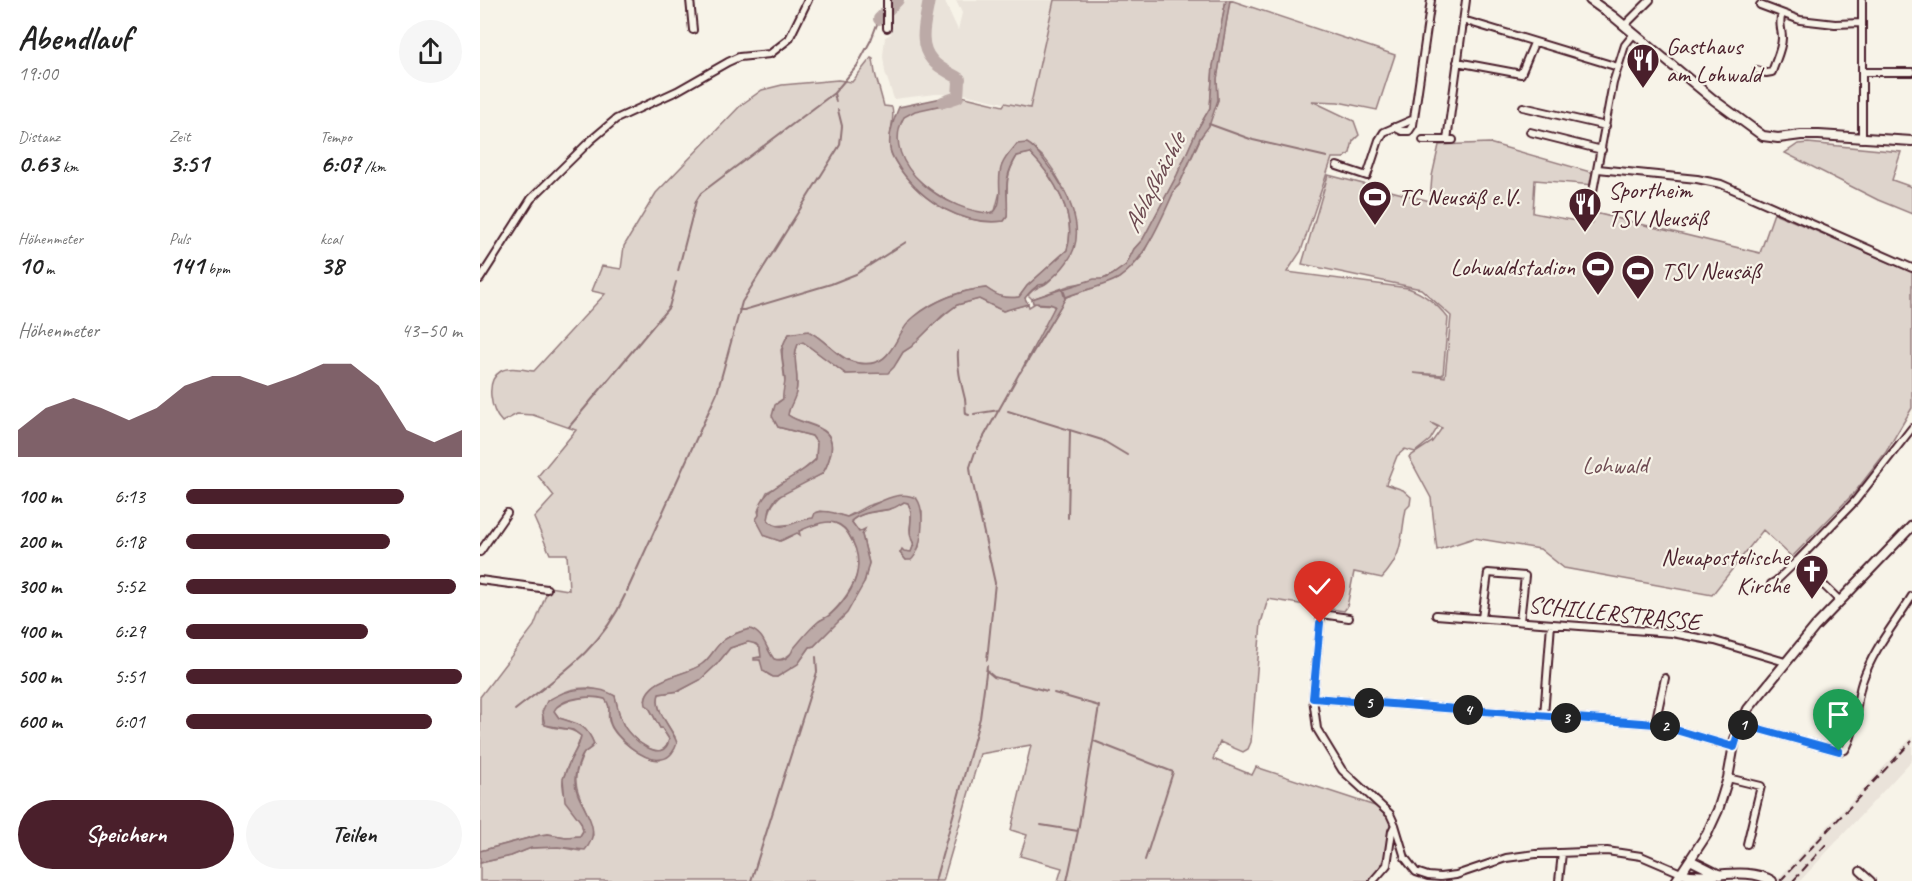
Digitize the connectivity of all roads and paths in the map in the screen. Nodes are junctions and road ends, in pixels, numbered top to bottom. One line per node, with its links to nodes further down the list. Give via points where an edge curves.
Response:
1 (690, 0): 15 (street)
2 (808, 0): 34 (street, via 789,39 770,54 728,62 677,92 616,119 590,141 531,199)
3 (886, 0): 14 (street)
4 (1431, 0): 30 (street, via 1414,119 1384,132 1367,176)
5 (1466, 0): 11 (street)
6 (1590, 0): 13 (street)
7 (1650, 0): 13 (street)
8 (1862, 0): 12 (street)
9 (1760, 6): 10 (street)
10 (1782, 14): 12 (street, via 1824,24); 20 (street, via 1781,45 1772,72)
11 (1463, 20): 17 (street); 18 (street)
12 (1862, 23): 21 (street)
13 (1624, 26): 16 (street)
14 (887, 28)
15 (693, 30)
16 (1633, 34): 19 (street); 26 (street, via 1763,136)
17 (1534, 43): 18 (street, via 1521,74); 19 (street)
18 (1458, 62): 27 (street, via 1450,140)
19 (1618, 67): 24 (street)
20 (1757, 70)
21 (1862, 72): 22 (street); 26 (street)
22 (1912, 72)
23 (1523, 107): 24 (street)
24 (1606, 126): 29 (street)
25 (1530, 132): 29 (street)
26 (1862, 139): 28 (street)
27 (1423, 141)
28 (1912, 141)
29 (1602, 150): 31 (street)
30 (1337, 166)
31 (1598, 169): 32 (street); 33 (street, via 1721,184)
32 (1588, 218)
33 (1912, 268)
34 (480, 279)
35 (1912, 428): 39 (street, via 1855,501)
36 (507, 513): 38 (street)
37 (1912, 526): 44 (street)
38 (480, 552)
39 (1798, 560): 41 (street); 44 (street)
40 (480, 580): 42 (street)
41 (1771, 584)
42 (547, 589)
43 (1912, 596): 55 (street, via 1869,662 1845,750)
44 (1840, 601): 50 (street)
45 (1436, 615): 47 (street, SCHILLERSTRASSE)
46 (1349, 618): 52 (street, via 1321,614)
47 (1482, 618): 48 (street, SCHILLERSTRASSE); 48 (street, via 1488,573 1505,574 1525,576)
48 (1520, 621): 49 (street, SCHILLERSTRASSE)
49 (1551, 624): 50 (street, SCHILLERSTRASSE, via 1672,633); 53 (street)
50 (1785, 662): 55 (street, via 1752,703)
51 (1665, 678): 54 (street)
52 (1313, 698): 53 (street); 58 (street, via 1317,729 1328,749 1350,778 1390,814)
53 (1544, 716): 54 (street)
54 (1655, 724): 56 (street)
55 (1741, 724): 56 (street)
56 (1734, 747): 57 (street)
57 (1728, 778): 59 (street, via 1761,786); 61 (street, via 1714,819)
58 (1395, 825): 60 (street, via 1408,864 1416,872 1433,877 1456,875 1506,858); 66 (street, via 1387,865)
59 (1747, 844)
60 (1563, 853): 63 (street, via 1625,852); 67 (street)
61 (1690, 860): 63 (street); 64 (street)
62 (1860, 871): 70 (street)
63 (1681, 873): 64 (street, via 1699,878); 68 (street)
64 (1720, 875): 65 (street)
65 (1745, 878): 69 (street)
66 (1373, 881)
67 (1559, 881)
68 (1676, 881)
69 (1772, 881)
70 (1871, 881)

